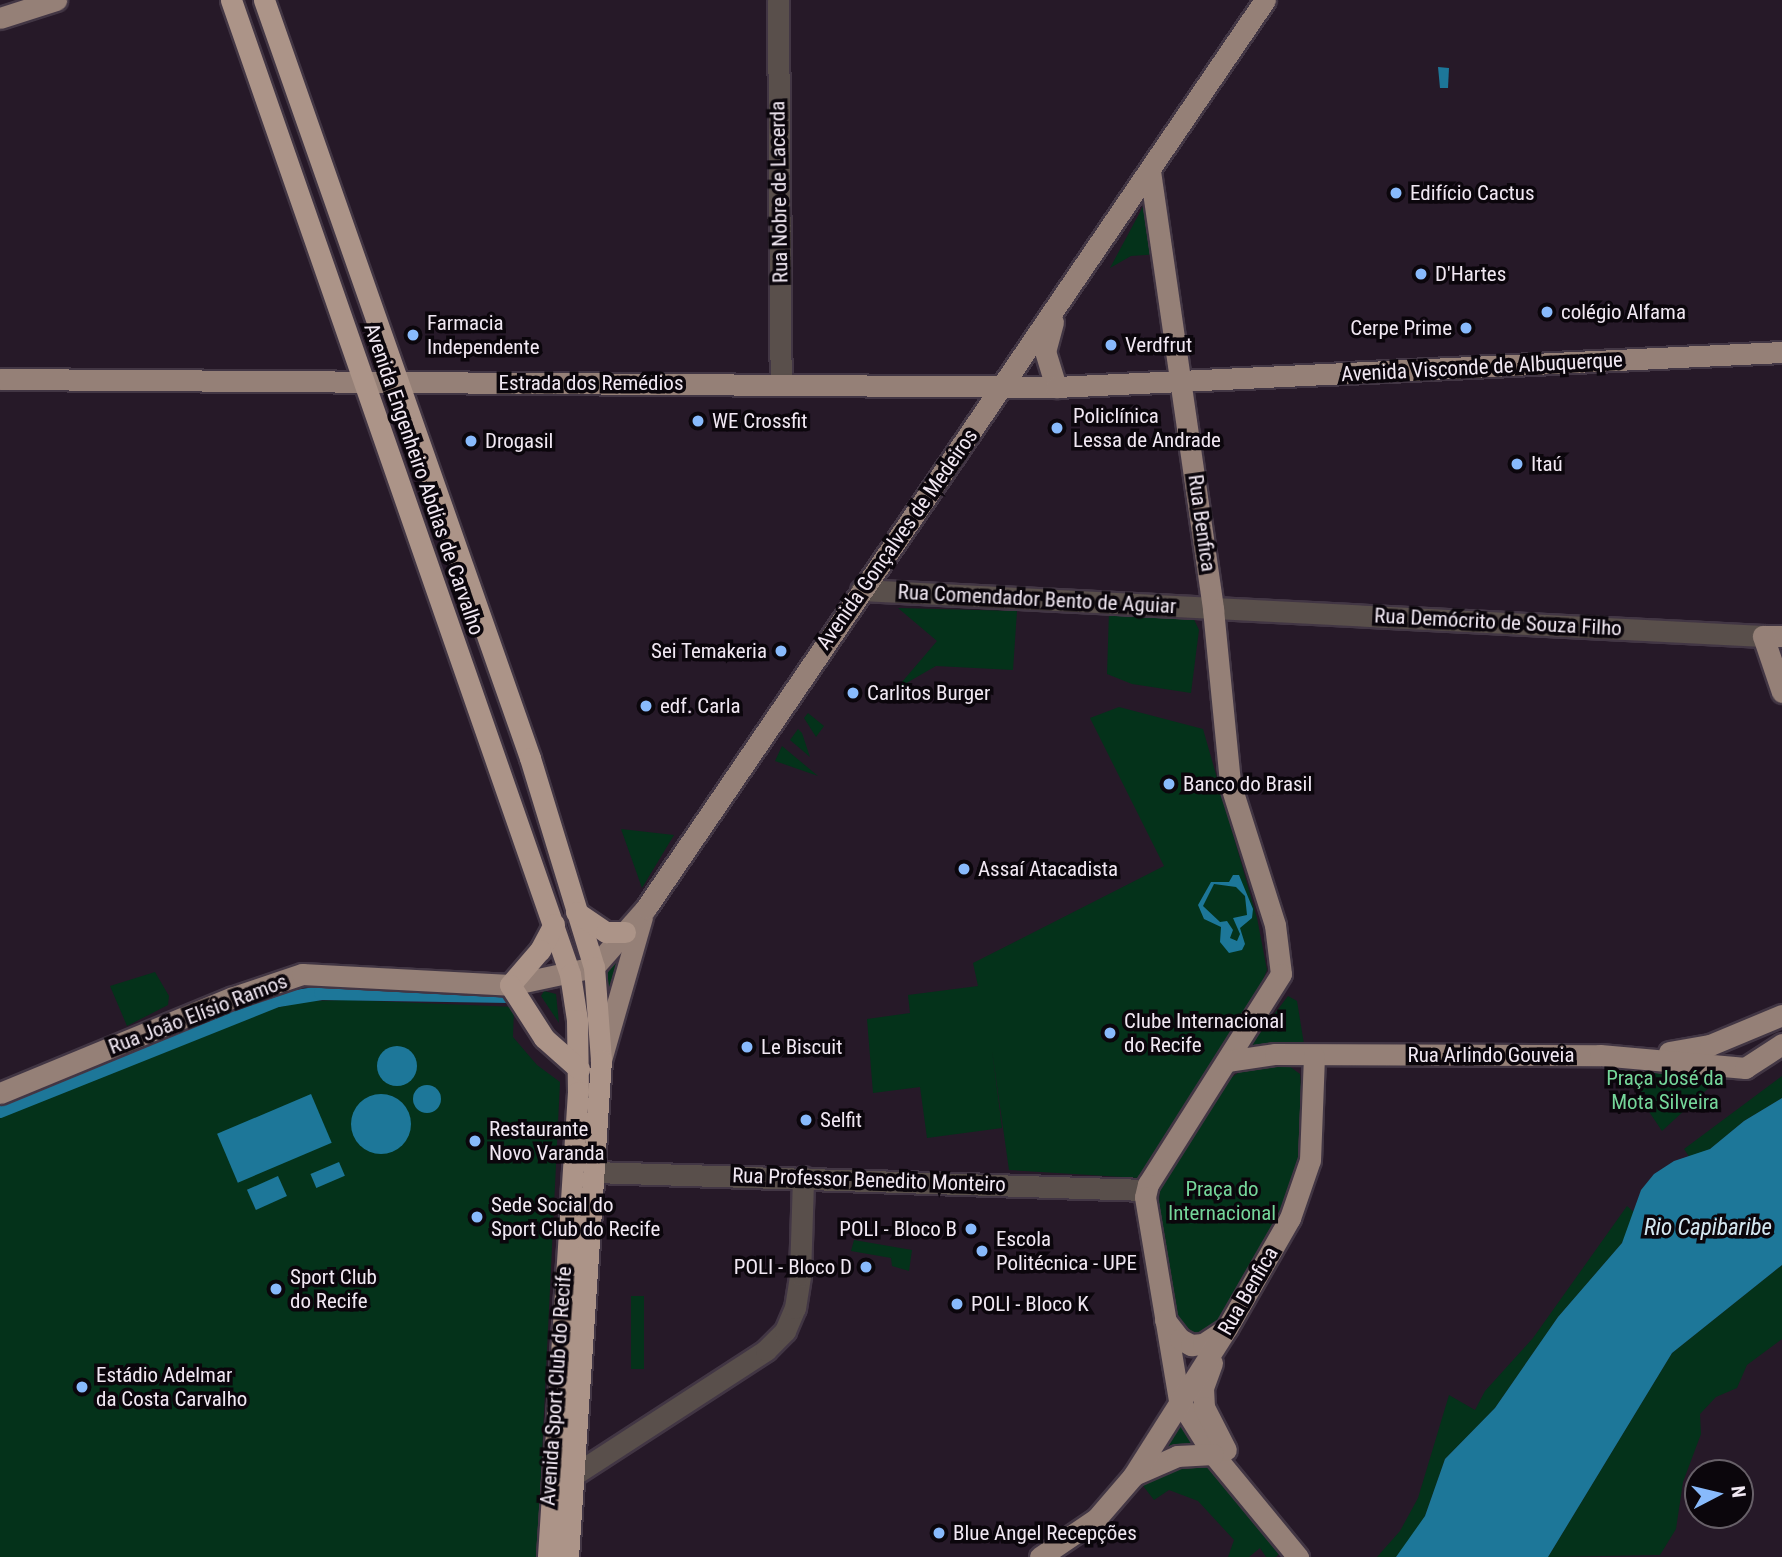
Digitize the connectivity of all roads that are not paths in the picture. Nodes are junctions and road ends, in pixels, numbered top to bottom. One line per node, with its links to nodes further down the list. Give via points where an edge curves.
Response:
1 (56, 0): 6 (main road)
2 (231, 0): 12 (highway, Avenida Engenheiro Abdias de Carvalho)
3 (264, 0): 11 (highway, Avenida Engenheiro Abdias de Carvalho)
4 (778, 0): 14 (street, Rua Nobre de Lacerda)
5 (1265, 0): 7 (main road)
6 (0, 18)
7 (1150, 171): 8 (main road, Avenida Gonçalves de Medeiros); 13 (main road, Rua Benfica)
8 (1060, 303): 15 (main road, Avenida Gonçalves de Medeiros); 16 (main road, via 1045,351)
9 (1782, 352): 13 (main road, Avenida Visconde de Albuquerque)
10 (0, 379): 12 (main road, Estrada dos Remédios)
11 (395, 382): 12 (main road, Estrada dos Remédios); 14 (main road, Estrada dos Remédios); 22 (highway, Avenida Engenheiro Abdias de Carvalho, via 530,758)
12 (362, 383): 23 (highway, Avenida Engenheiro Abdias de Carvalho)
13 (1183, 383): 16 (main road, Estrada dos Remédios); 18 (main road, Rua Benfica)
14 (781, 384): 15 (main road, Estrada dos Remédios)
15 (1001, 387): 16 (main road, Estrada dos Remédios); 17 (main road, Avenida Gonçalves de Medeiros)
16 (1056, 387)
17 (861, 590): 18 (street, Rua Comendador Bento de Aguiar); 21 (main road, Avenida Gonçalves de Medeiros)
18 (1213, 609): 19 (street, Rua Demócrito de Souza Filho); 34 (main road, Rua Benfica, via 1230,783 1275,925 1281,974)
19 (1773, 636): 20 (main road)
20 (1782, 692)
21 (646, 908): 24 (main road, Avenida Gonçalves de Medeiros); 33 (main road, Avenida Gonçalves de Medeiros)
22 (576, 912): 24 (highway, via 606,932); 25 (highway, Avenida Engenheiro Abdias de Carvalho)
23 (554, 925): 26 (highway, Avenida Engenheiro Abdias de Carvalho); 27 (highway)
24 (625, 932): 25 (main road, Avenida Gonçalves de Medeiros)
25 (594, 967): 26 (main road); 33 (highway, Avenida Sport Club do Recife)
26 (569, 974): 27 (main road, Rua João Elísio Ramos); 35 (highway, Avenida Sport Club do Recife, via 578,1020)
27 (510, 985): 35 (highway, via 544,1038); 37 (main road, Rua João Elísio Ramos, via 302,974)
28 (1782, 1015): 32 (main road, Rua Arlindo Gouveia, via 1710,1045)
29 (1782, 1044): 32 (main road, Rua Arlindo Gouveia, via 1745,1068)
30 (1314, 1056): 31 (main road, Rua Arlindo Gouveia); 34 (main road, via 1275,1054); 36 (main road, Rua Benfica)
31 (1342, 1056): 32 (main road, Rua Arlindo Gouveia); 36 (main road, via 1329,1061)
32 (1640, 1056)
33 (601, 1060): 38 (highway, Avenida Sport Club do Recife)
34 (1227, 1060): 40 (main road, Rua Benfica)
35 (579, 1069): 49 (highway, Avenida Sport Club do Recife)
36 (1315, 1082): 42 (main road, Rua Benfica, via 1310,1160 1296,1205)
37 (0, 1093)
38 (594, 1172): 39 (street, Rua Professor Benedito Monteiro); 44 (highway, Avenida Sport Club do Recife)
39 (803, 1177): 40 (street, Rua Professor Benedito Monteiro); 45 (street, via 800,1275 795,1308 785,1331 766,1350)
40 (1145, 1190): 41 (main road)
41 (1162, 1316): 42 (main road, via 1176,1336 1192,1345 1207,1342); 43 (main road)
42 (1227, 1328): 43 (main road, Rua Benfica); 54 (main road, via 1203,1388 1210,1426)
43 (1179, 1400): 46 (main road); 48 (main road, Rua Benfica)
44 (579, 1444): 45 (street); 47 (highway, Avenida Sport Club do Recife)
45 (611, 1450): 47 (street)
46 (1213, 1454): 48 (main road, via 1177,1456); 53 (main road)
47 (577, 1472): 49 (street); 51 (highway, Avenida Sport Club do Recife)
48 (1133, 1476): 52 (main road, Rua Benfica, via 1096,1519)
49 (552, 1490): 50 (highway, Avenida Sport Club do Recife)
50 (548, 1557)
51 (568, 1557)
52 (1040, 1557)
53 (1298, 1557)
54 (1314, 1557)

